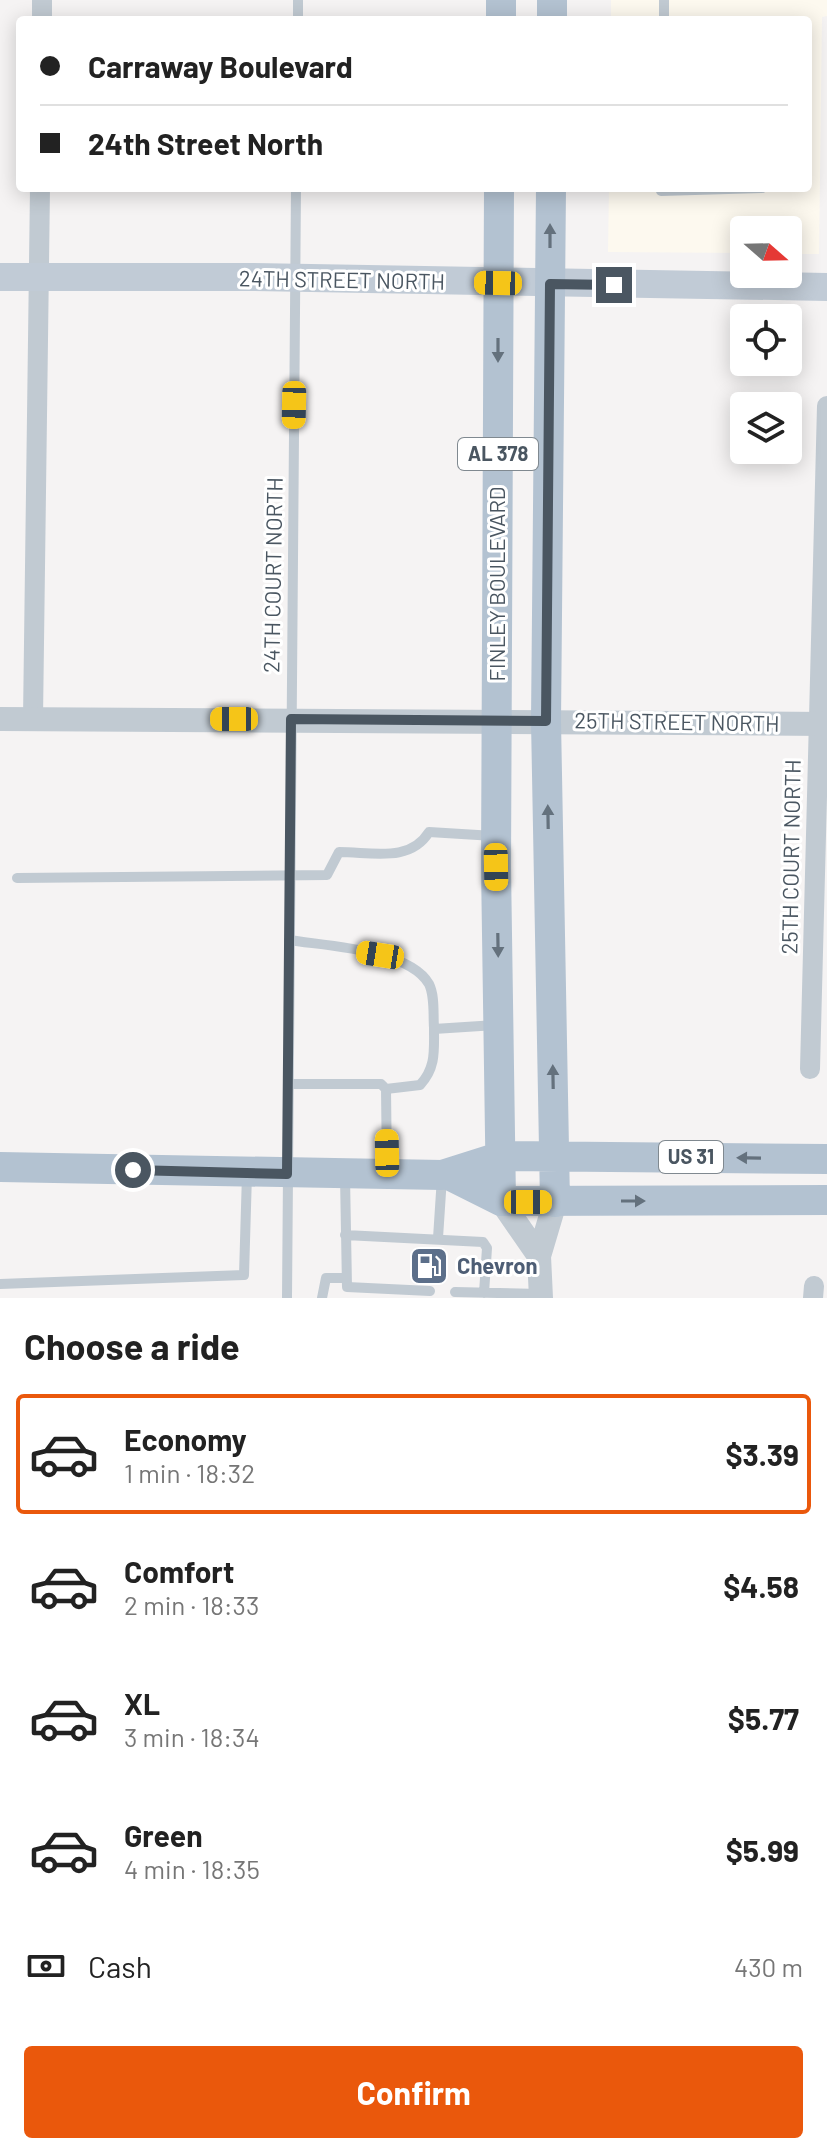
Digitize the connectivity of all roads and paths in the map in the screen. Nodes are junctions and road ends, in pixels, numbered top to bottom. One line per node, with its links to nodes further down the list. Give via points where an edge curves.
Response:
1 (40, 192): 6 (street)
2 (296, 192): 7 (lane, 24TH COURT NORTH)
3 (499, 192): 8 (main road, FINLEY BOULEVARD / AL 378)
4 (551, 192): 9 (main road, AL 378, one-way to 4)
5 (0, 277): 6 (main road, 24TH STREET NORTH)
6 (39, 277): 7 (main road, 24TH STREET NORTH); 13 (street)
7 (296, 279): 8 (main road, 24TH STREET NORTH); 14 (lane, 24TH COURT NORTH)
8 (498, 283): 9 (main road, 24TH STREET NORTH); 15 (main road, FINLEY BOULEVARD / AL 378, one-way to 15)
9 (550, 284): 10 (main road, 24TH STREET NORTH); 16 (main road, AL 378)
10 (827, 287)
11 (827, 406): 17 (street, 25TH COURT NORTH)
12 (0, 719): 13 (street, 25TH STREET NORTH)
13 (33, 719): 14 (street, 25TH STREET NORTH)
14 (291, 719): 15 (street, 25TH STREET NORTH); 19 (lane, 24TH COURT NORTH)
15 (496, 720): 16 (street, 25TH STREET NORTH); 18 (main road, FINLEY BOULEVARD / AL 378)
16 (546, 721): 17 (street, 25TH STREET NORTH); 27 (main road, AL 378, one-way to 16)
17 (822, 724): 24 (street, 25TH COURT NORTH)
18 (496, 837): 19 (lane, via 429,832 409,853 339,852 327,875); 22 (main road, FINLEY BOULEVARD / AL 378, one-way to 22)
19 (290, 877): 20 (lane); 21 (lane, 24TH COURT NORTH)
20 (17, 878)
21 (289, 940): 23 (lane, via 380,955 411,966 430,987); 25 (lane, 24TH COURT NORTH)
22 (499, 1025): 23 (lane); 28 (main road, FINLEY BOULEVARD / AL 378)
23 (434, 1029): 26 (lane, via 431,1073 420,1085)
24 (810, 1069)
25 (288, 1084): 26 (lane, via 372,1083); 32 (lane, 24TH COURT NORTH)
26 (386, 1089): 34 (lane)
27 (555, 1155): 28 (main road, US 31); 29 (main road, US 31, one-way to 27); 38 (main road, AL 378)
28 (502, 1156): 35 (main road, US 31); 37 (main road, FINLEY BOULEVARD / AL 378)
29 (827, 1159)
30 (9, 1167): 31 (main road, US 31)
31 (247, 1172): 32 (main road, US 31); 43 (lane, via 244,1275)
32 (287, 1174): 33 (main road, US 31); 48 (lane, 24TH COURT NORTH)
33 (345, 1174): 34 (main road, US 31); 39 (lane)
34 (387, 1174): 35 (main road, US 31)
35 (446, 1175): 37 (main road, US 31); 40 (lane)
36 (827, 1200): 38 (main road, US 31, one-way to 36)
37 (501, 1201): 38 (main road, US 31); 41 (street)
38 (555, 1202): 41 (street)
39 (345, 1235): 40 (lane); 42 (lane)
40 (438, 1238): 46 (lane, via 483,1242)
41 (539, 1256): 47 (street)
42 (345, 1278): 44 (lane, via 347,1287 356,1289); 49 (lane, via 326,1278)
43 (0, 1284)
44 (430, 1291)
45 (455, 1292): 46 (lane)
46 (484, 1293): 47 (lane)
47 (541, 1296)
48 (287, 1298)
49 (322, 1298)

